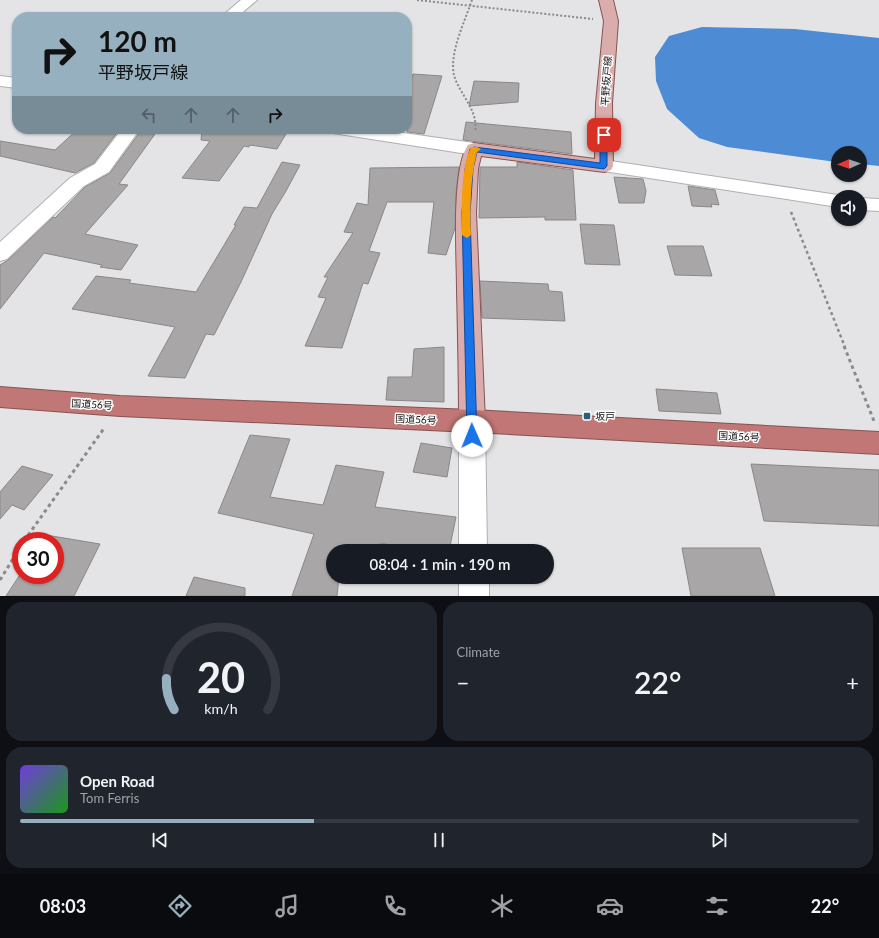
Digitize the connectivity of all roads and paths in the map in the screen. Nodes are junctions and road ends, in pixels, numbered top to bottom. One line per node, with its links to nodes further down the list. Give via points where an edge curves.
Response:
1 (250, 0): 6 (street)
2 (416, 0): 5 (path)
3 (472, 0): 5 (path)
4 (606, 0): 7 (main road, 平野坂戸線)
5 (470, 6): 7 (path); 12 (path, via 453,56 454,75 472,110 476,127)
6 (234, 12)
7 (611, 21): 13 (main road, 平野坂戸線, via 604,103)
8 (0, 81): 9 (street)
9 (12, 82)
10 (127, 134): 18 (street, via 102,168 77,182)
11 (373, 134): 12 (street)
12 (474, 149): 13 (main road); 21 (main road, via 469,169 466,213)
13 (604, 166): 14 (street)
14 (787, 194): 15 (street); 22 (path, via 788,205)
15 (831, 200)
16 (867, 204): 17 (street)
17 (879, 205)
18 (0, 254)
19 (0, 397): 20 (highway, 国道56号)
20 (120, 406): 21 (highway, 国道56号); 23 (path)
21 (472, 421): 22 (highway, 国道56号); 24 (street)
22 (878, 435)
23 (30, 532)
24 (474, 544)
25 (12, 561): 26 (path)
26 (0, 580)
27 (474, 584): 28 (street)
28 (474, 596)

